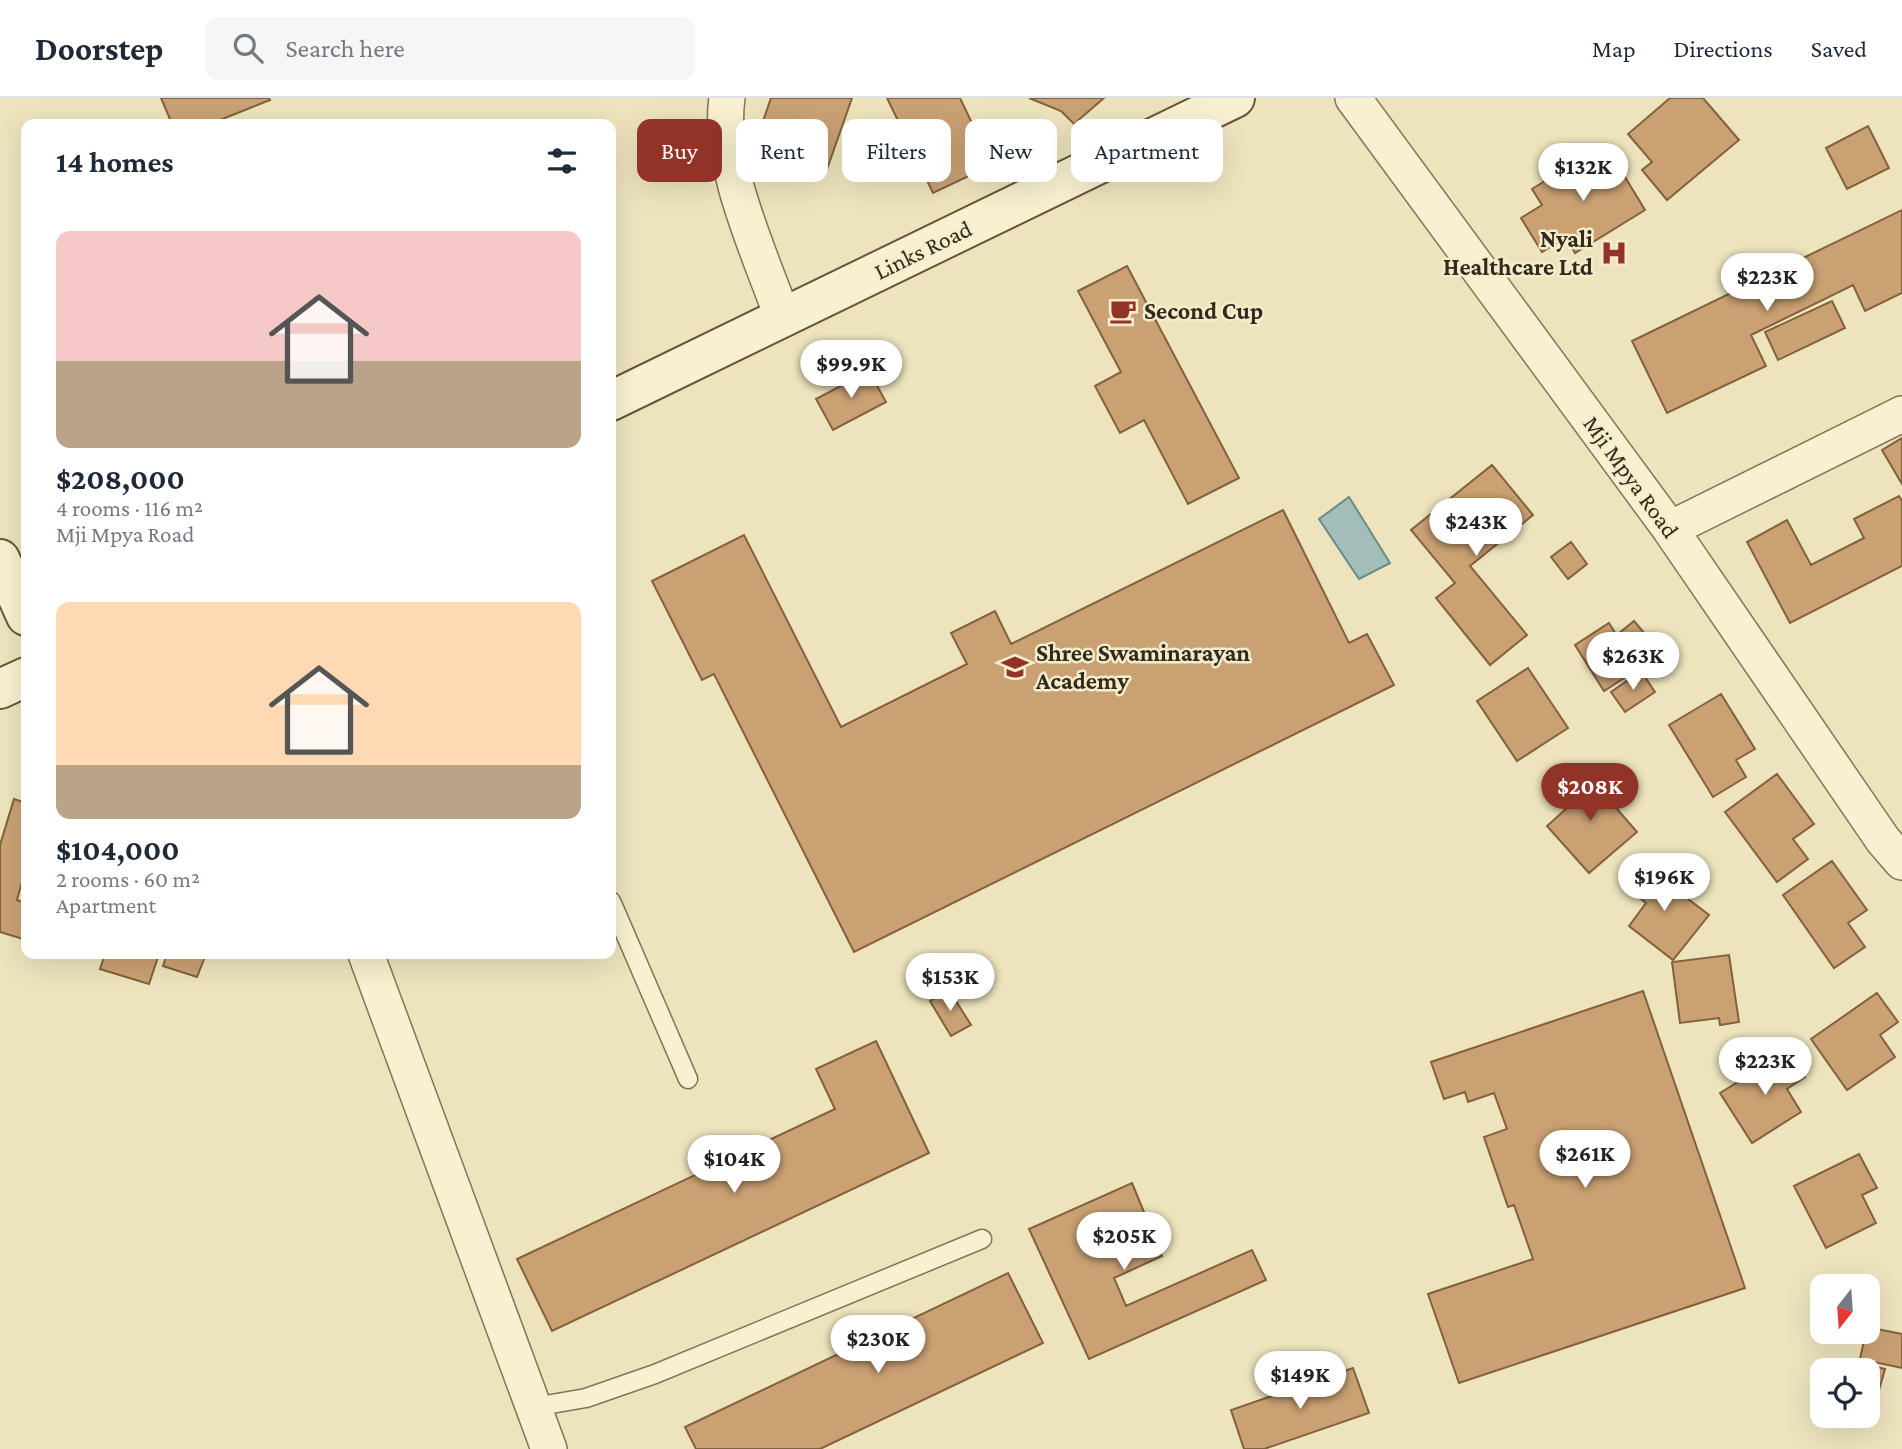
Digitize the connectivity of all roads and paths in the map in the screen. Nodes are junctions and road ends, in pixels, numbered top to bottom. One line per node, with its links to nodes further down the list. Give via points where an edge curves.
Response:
1 (727, 98): 4 (street, via 730,164)
2 (1235, 98): 4 (main road, Links Road)
3 (1353, 98): 7 (street, Mji Mpya Road)
4 (783, 319): 5 (main road, Links Road)
5 (616, 399)
6 (1902, 414): 7 (street)
7 (1670, 529): 12 (street, Mji Mpya Road)
8 (0, 559): 9 (main road)
9 (21, 605)
10 (21, 679): 11 (main road)
11 (0, 689)
12 (1902, 862)
13 (616, 913): 15 (lane)
14 (368, 959): 17 (street)
15 (688, 1079)
16 (982, 1239): 17 (lane, via 655,1374 586,1398)
17 (534, 1407): 18 (street)
18 (549, 1449)

